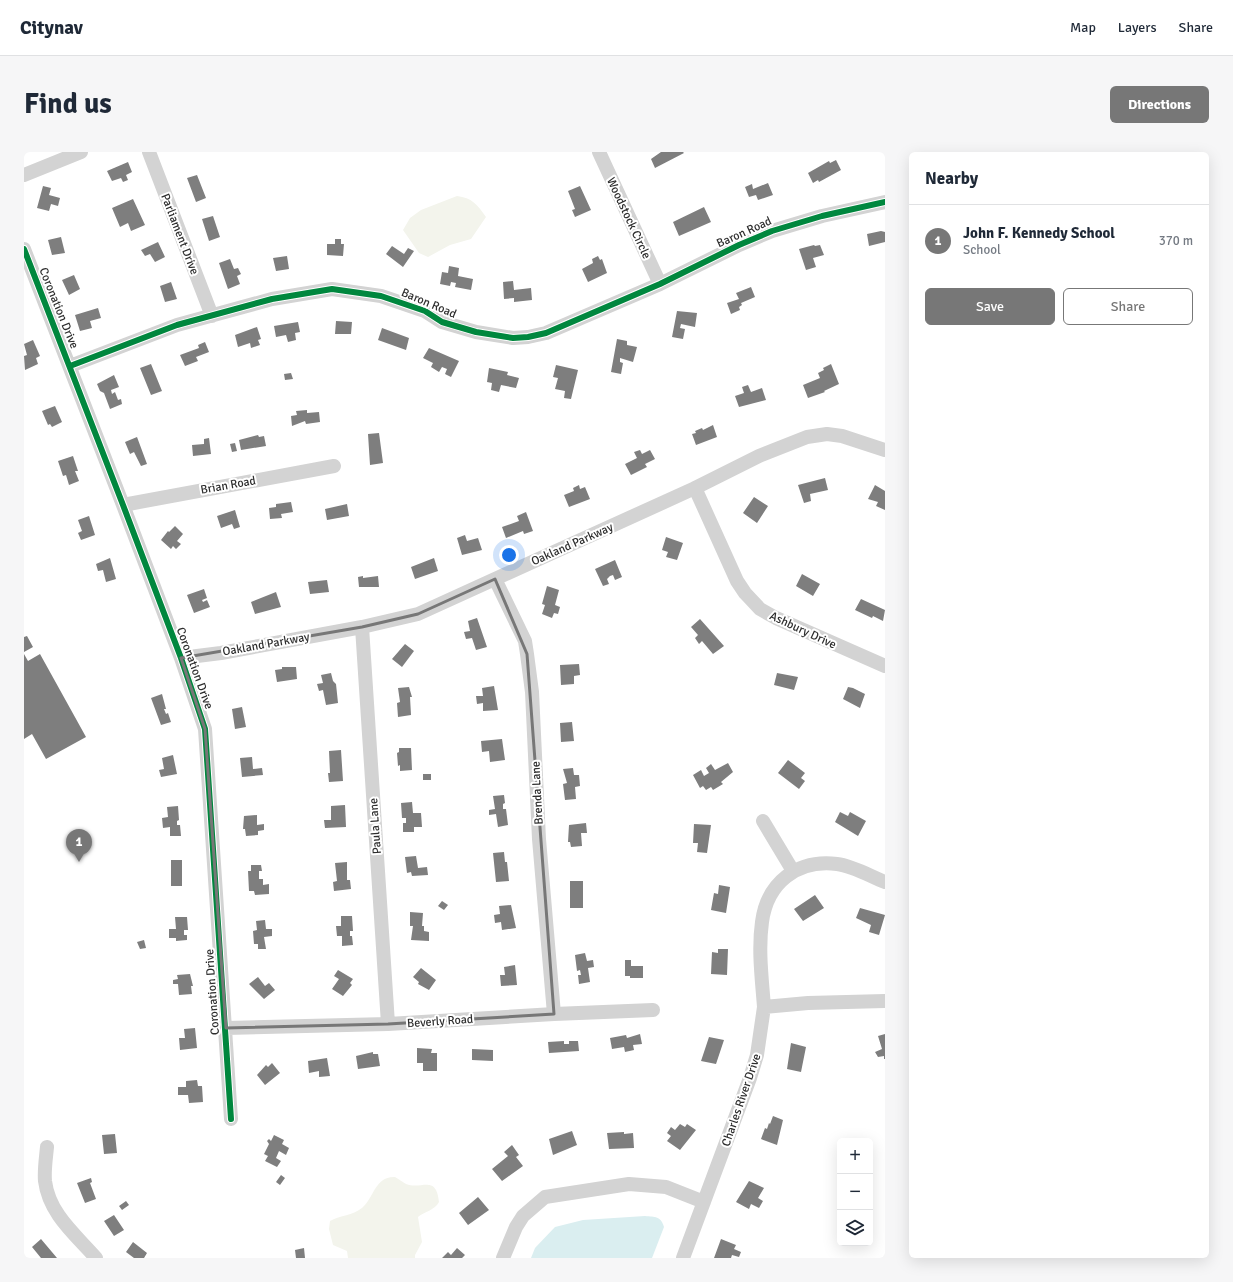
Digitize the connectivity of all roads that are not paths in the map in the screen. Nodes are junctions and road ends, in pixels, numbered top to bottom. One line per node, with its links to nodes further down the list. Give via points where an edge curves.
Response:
1 (81, 152): 4 (street)
2 (149, 152): 8 (street, Parliament Drive)
3 (599, 152): 7 (street, Woodstock Circle)
4 (24, 175)
5 (885, 202): 7 (street, Baron Road, via 822,216 772,231)
6 (24, 249): 9 (street, Coronation Drive)
7 (660, 284): 8 (street, Baron Road, via 546,333 528,337 513,338 476,332 442,322 425,311 381,296 332,289 272,299)
8 (212, 316): 9 (street, Baron Road, via 177,325)
9 (70, 366): 13 (street, Coronation Drive)
10 (885, 450): 12 (street, Oakland Parkway, via 842,436 828,434 807,437 759,456)
11 (334, 466): 13 (street, Brian Road)
12 (695, 488): 14 (street, Oakland Parkway); 17 (street, Ashbury Drive, via 737,581 760,609 811,635)
13 (123, 505): 16 (street, Coronation Drive)
14 (495, 578): 15 (street, Oakland Parkway, via 418,614); 24 (street, Brenda Lane, via 525,641 527,654 532,692 539,840)
15 (362, 627): 16 (street, Oakland Parkway); 25 (street, Paula Lane)
16 (180, 658): 26 (street, Coronation Drive, via 201,713 206,741)
17 (885, 666)
18 (763, 821): 19 (street)
19 (793, 871): 20 (street, via 800,867 837,864); 22 (street, Charles River Drive, via 782,879 774,890 761,924)
20 (885, 882)
21 (885, 1001): 22 (street)
22 (764, 1007): 29 (street, Charles River Drive, via 757,1055 750,1078)
23 (653, 1010): 24 (street, Beverly Road)
24 (554, 1014): 25 (street, Beverly Road)
25 (388, 1024): 26 (street, Beverly Road)
26 (226, 1028): 27 (street, Coronation Drive)
27 (231, 1120)
28 (47, 1147): 30 (street, via 45,1181 53,1208)
29 (704, 1202): 31 (street, via 666,1187 629,1184 545,1197 523,1216); 32 (street, Charles River Drive)
30 (96, 1258)
31 (503, 1258)
32 (683, 1258)

